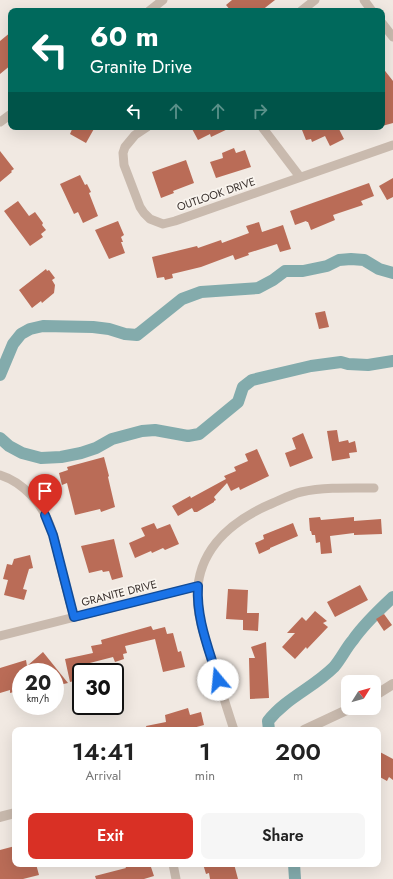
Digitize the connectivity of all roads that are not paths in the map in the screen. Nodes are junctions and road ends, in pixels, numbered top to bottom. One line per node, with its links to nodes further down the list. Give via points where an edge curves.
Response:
1 (163, 0): 3 (street)
2 (315, 0): 4 (street)
3 (153, 8)
4 (305, 8)
5 (385, 27): 6 (street)
6 (393, 37)
7 (143, 130): 10 (street, OUTLOOK DRIVE, via 125,147 123,160 140,207 156,222 163,224 175,221)
8 (264, 130): 10 (street)
9 (393, 145): 10 (street, OUTLOOK DRIVE)
10 (300, 177)
11 (0, 475): 14 (street, via 24,489 45,515 53,535)
12 (374, 488): 13 (street, via 300,492 254,511 232,525 216,542 205,562)
13 (198, 586): 14 (street, GRANITE DRIVE); 19 (street, via 200,618)
14 (74, 617): 15 (street, GRANITE DRIVE)
15 (0, 636)
16 (393, 684): 17 (street)
17 (381, 692)
18 (341, 713): 20 (street)
19 (233, 727)
20 (310, 727)
21 (12, 814): 22 (street)
22 (0, 817)
23 (174, 867): 24 (street)
24 (176, 879)

